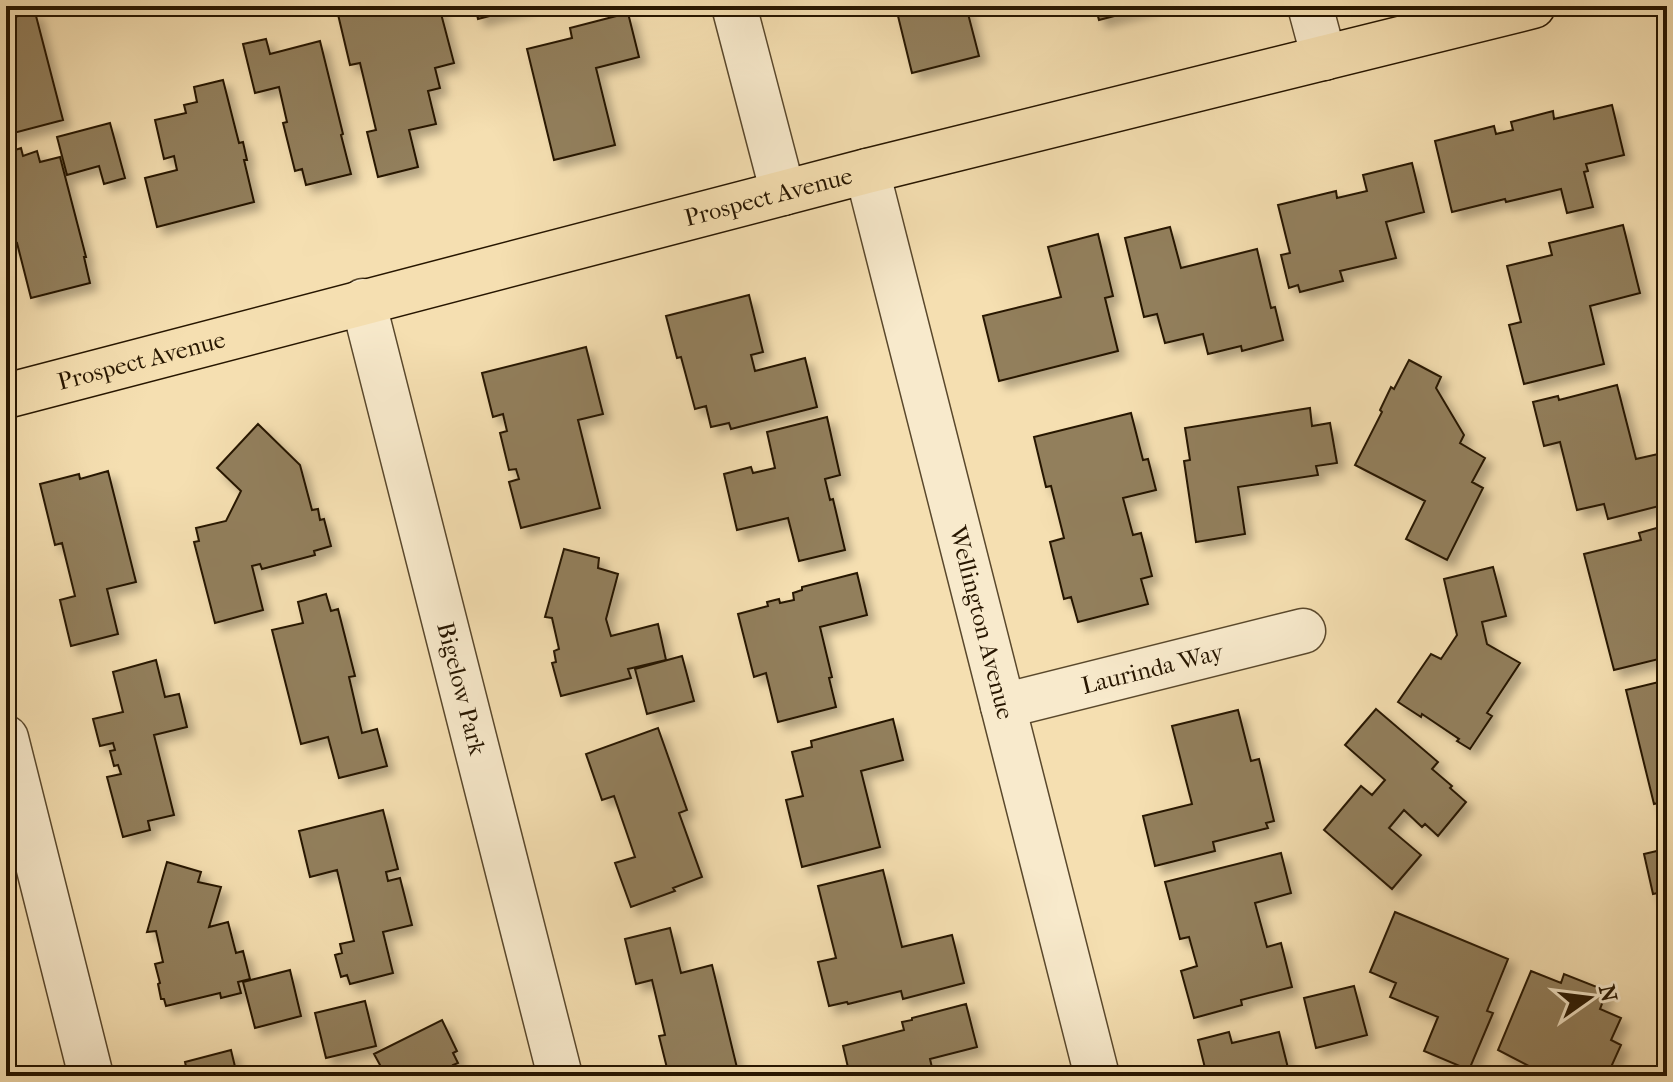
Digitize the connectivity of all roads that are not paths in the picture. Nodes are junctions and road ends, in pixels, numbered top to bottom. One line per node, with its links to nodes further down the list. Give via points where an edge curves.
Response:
1 (734, 6): 6 (street)
2 (1310, 6): 4 (street)
3 (1533, 6): 4 (main road, Prospect Avenue)
4 (1324, 58): 5 (main road, Prospect Avenue)
5 (867, 171): 6 (main road, Prospect Avenue); 10 (street, Wellington Avenue)
6 (783, 193): 7 (main road, Prospect Avenue)
7 (363, 301): 8 (main road, Prospect Avenue); 13 (street, Bigelow Park)
8 (6, 396)
9 (1303, 631): 10 (street, Laurinda Way)
10 (1003, 706): 14 (street, Wellington Avenue)
11 (6, 738): 12 (street)
12 (91, 1076)
13 (560, 1076)
14 (1097, 1076)

